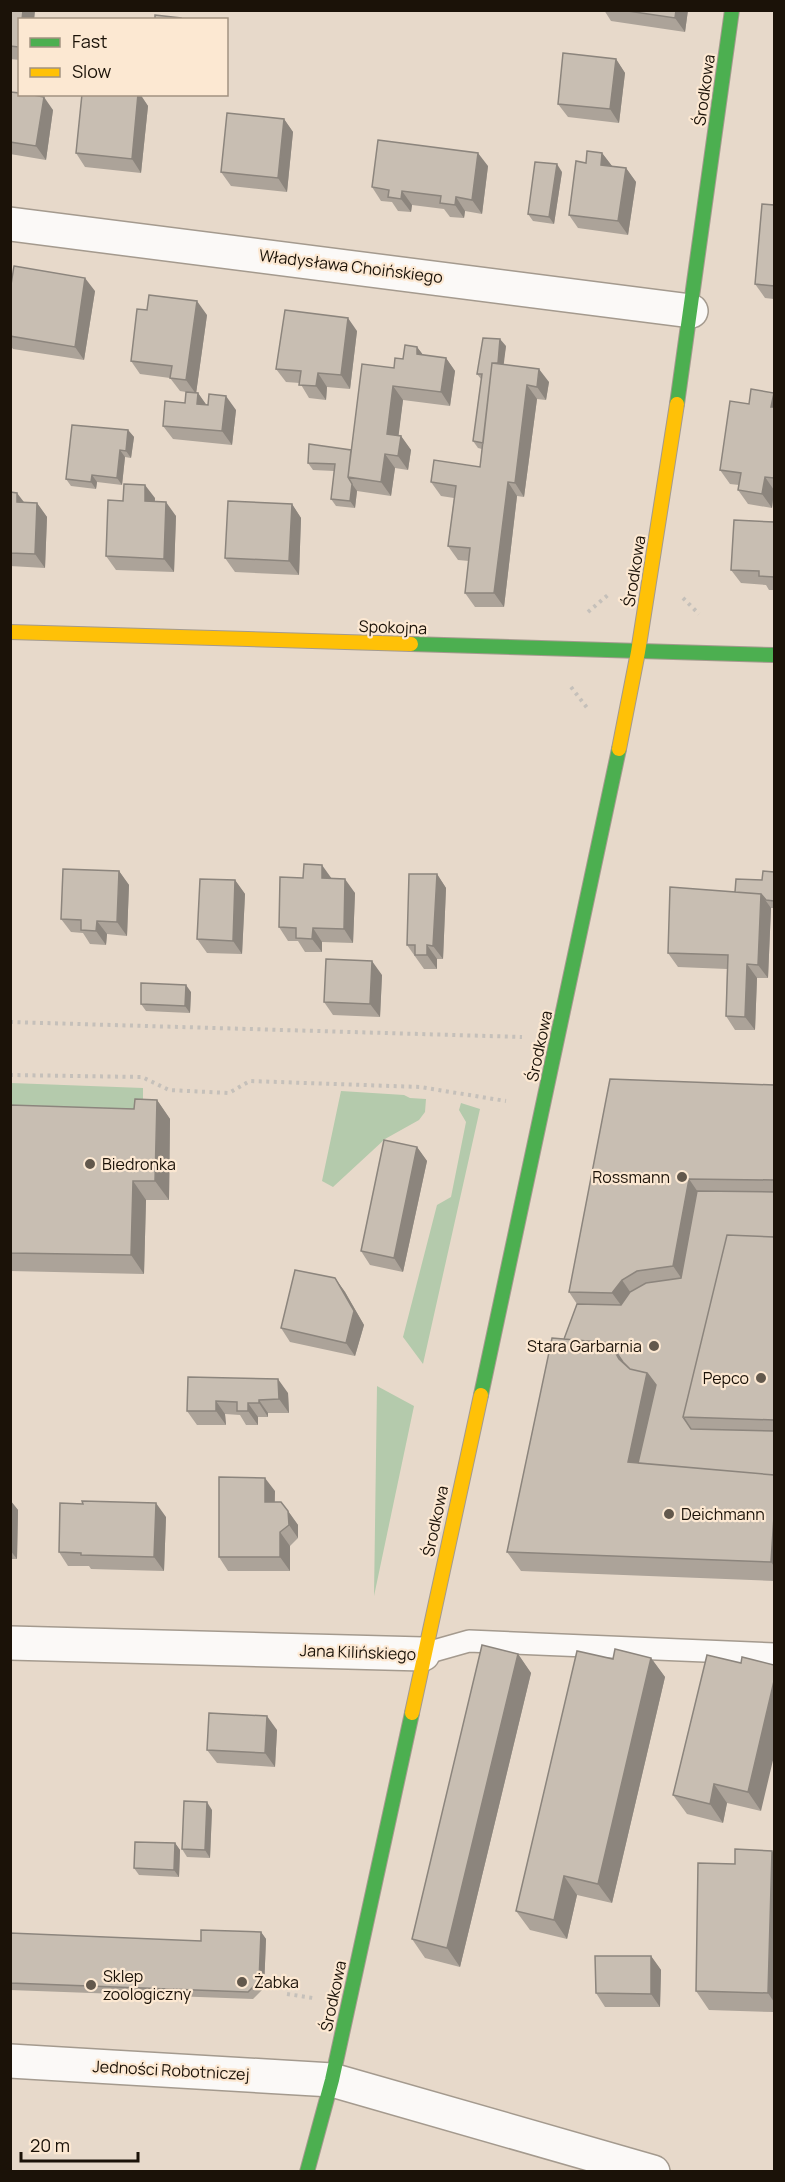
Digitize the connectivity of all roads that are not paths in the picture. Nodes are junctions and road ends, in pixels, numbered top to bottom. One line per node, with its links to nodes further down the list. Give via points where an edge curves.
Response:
1 (732, 10): 3 (street, Środkowa)
2 (10, 224): 3 (street, Władysława Choińskiego)
3 (691, 311): 5 (street, Środkowa)
4 (10, 632): 5 (street, Spokojna)
5 (638, 652): 6 (street, Spokojna); 8 (street, Środkowa, via 588,900)
6 (774, 655)
7 (10, 1643): 8 (street, Jana Kilińskiego)
8 (423, 1654): 9 (lane, Jana Kilińskiego, via 469,1641); 11 (street, Środkowa)
9 (774, 1654)
10 (10, 2061): 11 (street, Jedności Robotniczej)
11 (332, 2080): 12 (street, Środkowa); 13 (street, Jedności Robotniczej)
12 (307, 2172)
13 (653, 2172)

